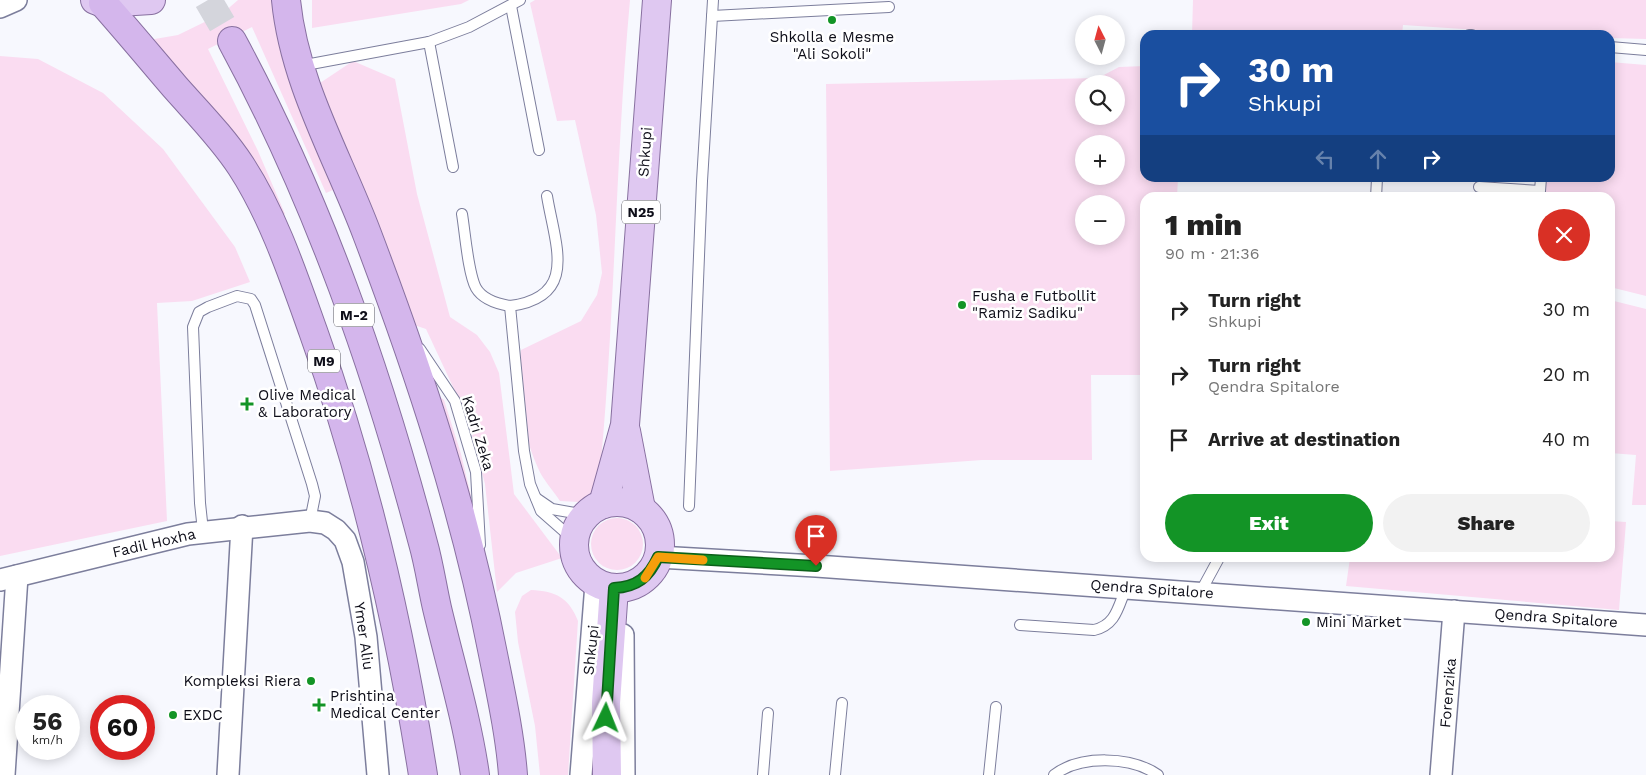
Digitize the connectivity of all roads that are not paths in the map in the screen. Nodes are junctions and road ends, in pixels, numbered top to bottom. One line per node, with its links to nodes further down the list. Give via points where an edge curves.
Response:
1 (16, 0): 8 (street)
2 (152, 0): 6 (main road)
3 (286, 0): 15 (highway, via 288,22)
4 (657, 0): 23 (main road, Shkupi / N25)
5 (713, 0): 10 (lane)
6 (99, 1): 48 (highway, M9, via 214,129 242,167 280,246 338,399 358,467 393,611)
7 (515, 3): 12 (lane, via 469,27); 16 (lane)
8 (0, 7)
9 (889, 7): 10 (lane)
10 (712, 16): 25 (lane, via 701,191)
11 (232, 41): 38 (highway, M-2, via 264,100 341,278 395,444 424,545)
12 (430, 42): 15 (lane); 17 (lane)
13 (1615, 47): 14 (lane)
14 (1646, 50)
15 (300, 66): 51 (highway, via 323,132 362,218 401,323 455,494 483,596)
16 (539, 150)
17 (453, 166)
18 (1541, 182): 19 (lane, via 1540,191)
19 (1478, 187)
20 (547, 196): 22 (lane, via 558,264 557,279 538,300)
21 (462, 214): 22 (lane, via 476,288 492,301)
22 (510, 306): 24 (lane, via 524,451)
23 (625, 424): 26 (main road, Shkupi / N25); 27 (main road, Shkupi / N25)
24 (535, 498): 26 (lane, via 552,509); 31 (lane, via 542,511)
25 (689, 506)
26 (595, 509): 27 (main road, via 623,502); 31 (main road, Shkupi / N25, via 578,526)
27 (640, 509): 32 (main road, Shkupi / N25, via 649,516 659,535)
28 (310, 521): 29 (street, Fadil Hoxha); 30 (lane, via 315,496 312,484 255,305 251,299 237,296 204,308 193,328); 47 (street, Ymer Aliu, via 324,523 336,530 345,540 353,562 366,637)
29 (242, 526): 30 (street, Fadil Hoxha); 46 (street)
30 (203, 531): 34 (street, Fadil Hoxha)
31 (574, 540): 35 (main road, via 579,566)
32 (658, 557): 35 (main road, via 646,577); 36 (street, Qendra Spitalore)
33 (1217, 562): 37 (lane)
34 (8, 578): 45 (street)
35 (611, 587): 52 (street, Shkupi); 53 (main road, Shkupi, via 606,703); 54 (street, Shkupi)
36 (1126, 588): 37 (street, Qendra Spitalore); 40 (lane, via 1111,623 1102,628)
37 (1200, 593): 39 (street, Qendra Spitalore)
38 (436, 604): 49 (highway, M-2); 50 (highway, M-2)
39 (1454, 610): 41 (street, Qendra Spitalore); 60 (street, Forenzika)
40 (1020, 625)
41 (1646, 626)
42 (842, 703): 56 (lane)
43 (996, 706): 57 (lane)
44 (768, 714): 55 (lane)
45 (4, 775)
46 (228, 775)
47 (378, 775)
48 (423, 775)
49 (458, 775)
50 (475, 775)
51 (513, 775)
52 (581, 775)
53 (607, 775)
54 (624, 775)
55 (763, 775)
56 (835, 775)
57 (989, 775)
58 (1054, 775): 59 (lane, via 1067,766 1104,761 1139,765)
59 (1158, 775)
60 (1441, 775)

